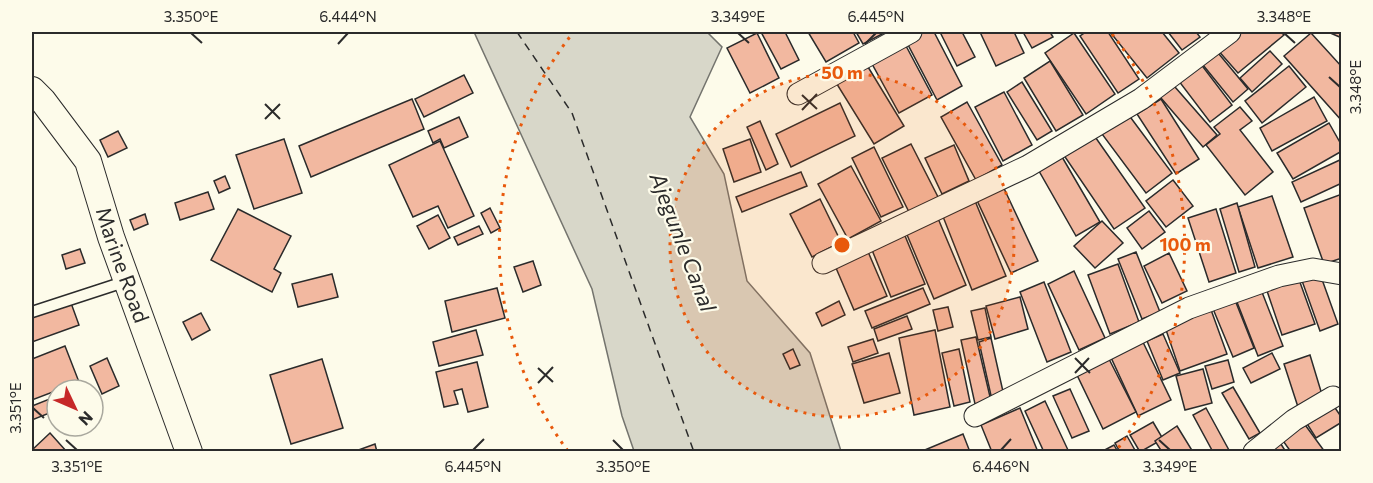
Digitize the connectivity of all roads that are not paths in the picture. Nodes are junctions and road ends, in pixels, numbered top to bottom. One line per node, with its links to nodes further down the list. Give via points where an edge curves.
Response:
1 (911, 32): 4 (street)
2 (1230, 32): 5 (street, via 1141,99 1028,166)
3 (32, 90): 7 (street, Marine Road, via 88,161)
4 (798, 94)
5 (823, 263)
6 (1341, 274): 10 (street, via 1313,269 1290,274 1188,308)
7 (127, 281): 8 (lane); 11 (street, Marine Road)
8 (32, 312)
9 (1333, 397): 12 (street, via 1294,420)
10 (975, 416)
11 (189, 452)
12 (1254, 452)

